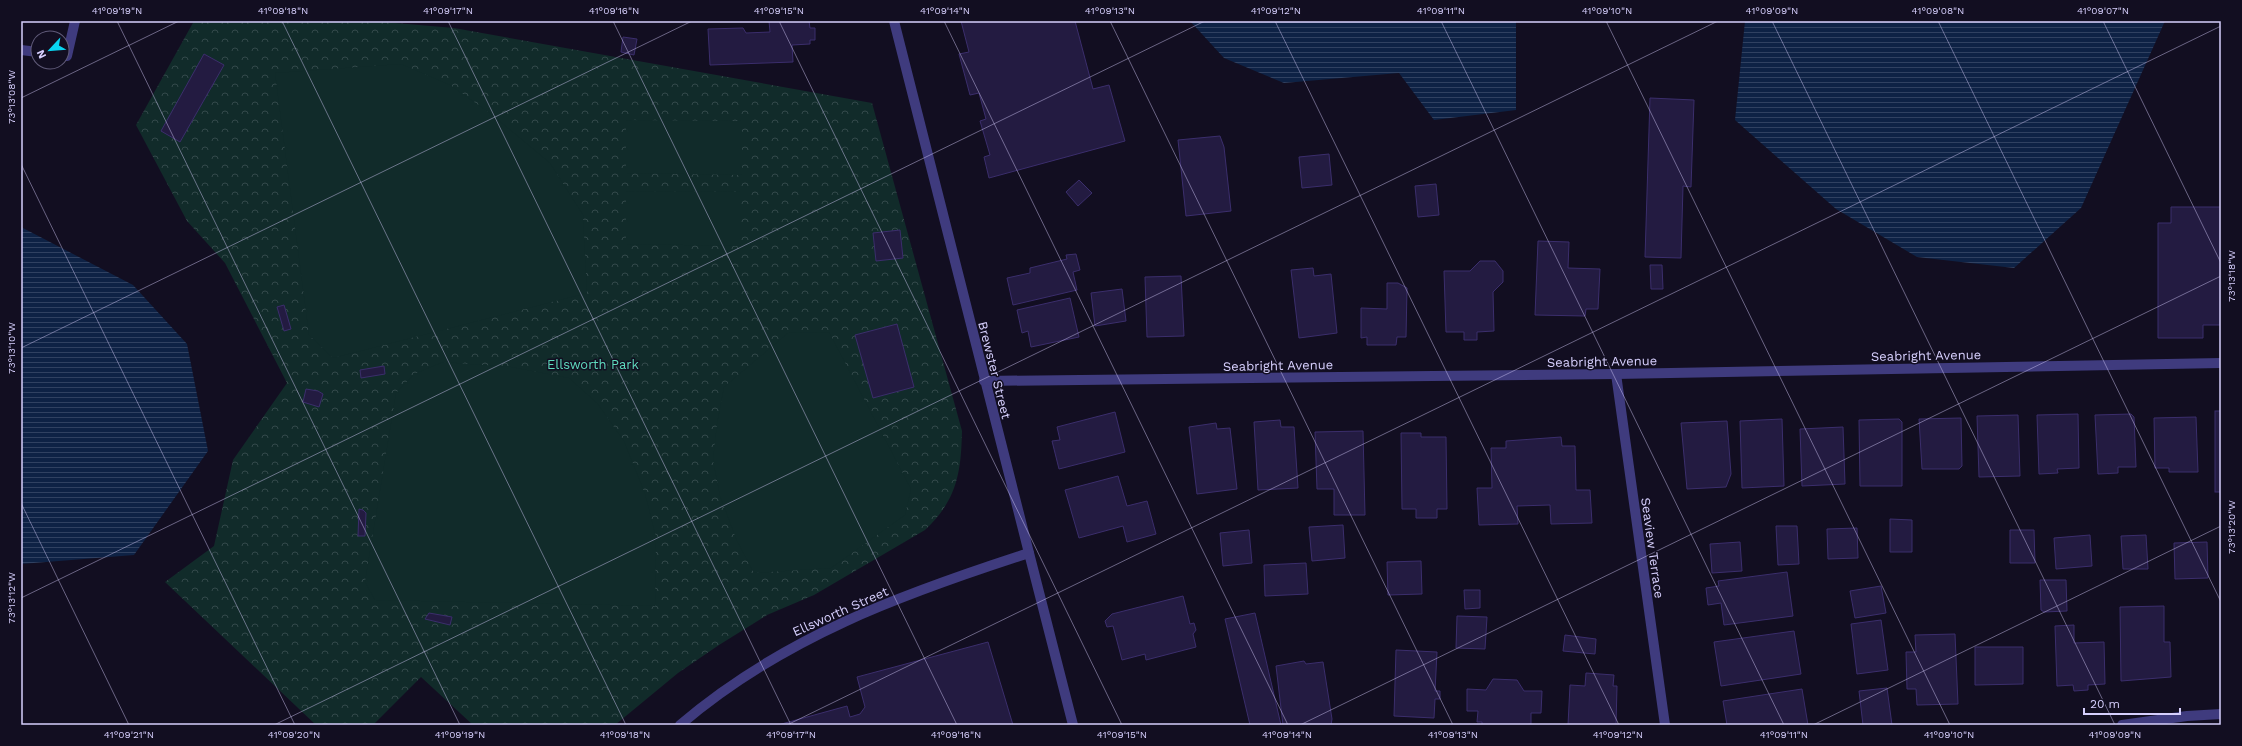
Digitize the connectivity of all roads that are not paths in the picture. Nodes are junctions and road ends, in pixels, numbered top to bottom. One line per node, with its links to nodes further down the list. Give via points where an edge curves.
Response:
1 (75, 21): 3 (street)
2 (894, 21): 6 (street, Brewster Street)
3 (70, 43)
4 (2221, 363): 5 (street, Seabright Avenue)
5 (1616, 374): 6 (street, Seabright Avenue); 11 (street, Seaview Terrace)
6 (984, 381): 7 (street, Brewster Street)
7 (1029, 553): 9 (street, Ellsworth Street, via 928,588 818,635 738,679); 10 (street, Brewster Street)
8 (2221, 714): 12 (street)
9 (680, 725)
10 (1073, 725)
11 (1665, 725)
12 (2122, 725)

